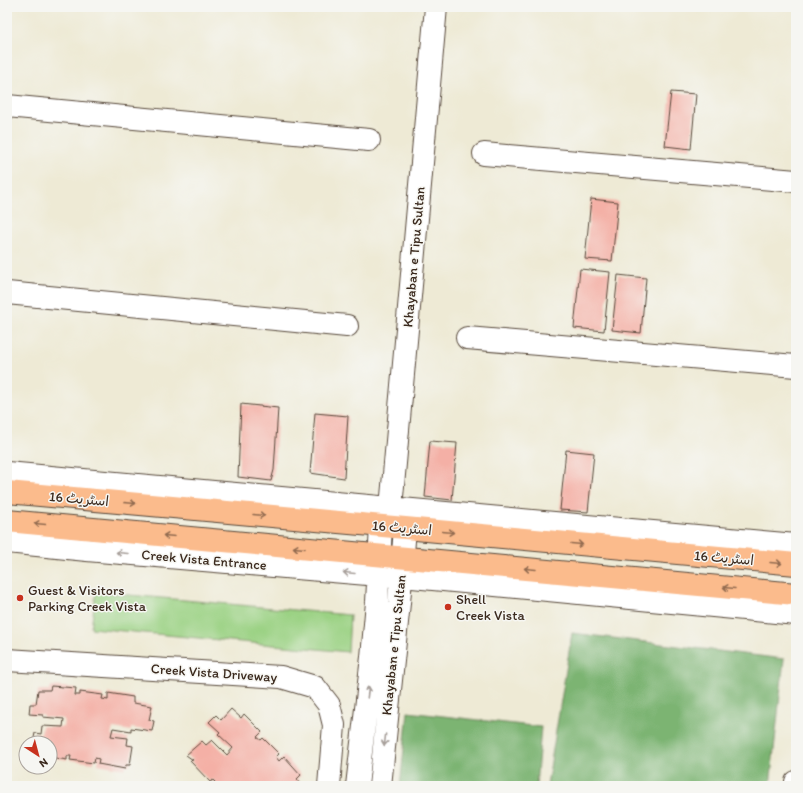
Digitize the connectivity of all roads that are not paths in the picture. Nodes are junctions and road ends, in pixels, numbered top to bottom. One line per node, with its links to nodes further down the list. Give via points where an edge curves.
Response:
1 (436, 7): 12 (street, Khayaban e Tipu Sultan)
2 (7, 106): 3 (street)
3 (369, 140)
4 (484, 154): 5 (street)
5 (796, 181)
6 (7, 293): 7 (street)
7 (347, 326)
8 (467, 338): 9 (street)
9 (796, 366)
10 (7, 472): 12 (street)
11 (7, 492): 12 (main road, اسٹریٹ 16, one-way to 12)
12 (386, 517): 14 (main road, اسٹریٹ 16); 16 (street, via 640,532); 18 (street, Khayaban e Tipu Sultan)
13 (7, 522): 18 (main road, اسٹریٹ 16, one-way to 13)
14 (405, 528): 17 (main road, اسٹریٹ 16, one-way to 17); 19 (street, Khayaban e Tipu Sultan)
15 (7, 542): 18 (street, Creek Vista Entrance, one-way to 15, via 87,550)
16 (796, 545)
17 (796, 564)
18 (379, 565): 19 (main road, اسٹریٹ 16); 21 (street, Khayaban e Tipu Sultan)
19 (402, 567): 20 (main road, اسٹریٹ 16, one-way to 19); 22 (street, Khayaban e Tipu Sultan); 23 (street)
20 (796, 594)
21 (377, 602): 22 (street); 27 (street, Khayaban e Tipu Sultan, one-way to 21)
22 (399, 603): 28 (street, Khayaban e Tipu Sultan, one-way to 28)
23 (796, 614)
24 (7, 660): 26 (street, Creek Vista Driveway, via 281,677 315,687 329,705 334,725)
25 (796, 782): 29 (street)
26 (329, 786)
27 (357, 786)
28 (380, 786)
29 (796, 786)

